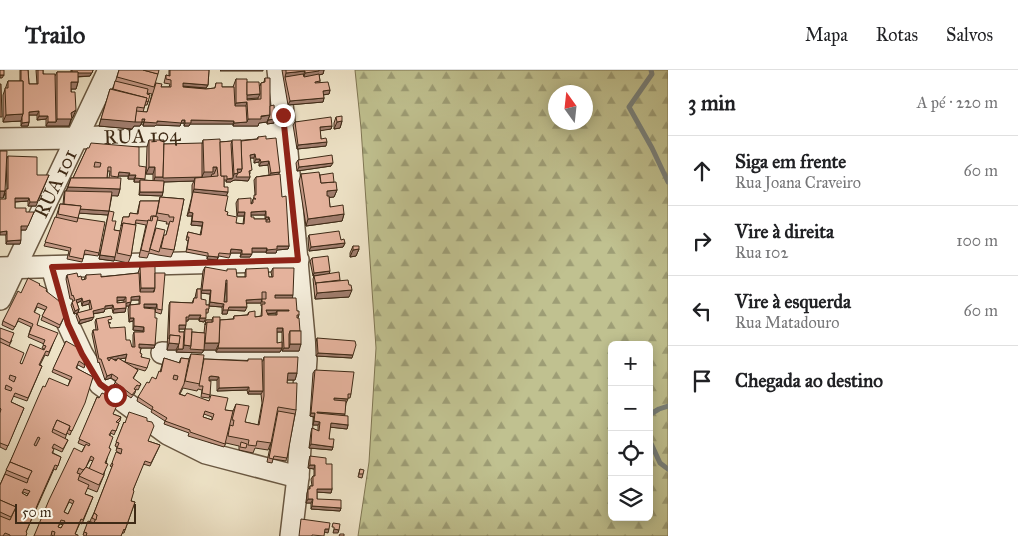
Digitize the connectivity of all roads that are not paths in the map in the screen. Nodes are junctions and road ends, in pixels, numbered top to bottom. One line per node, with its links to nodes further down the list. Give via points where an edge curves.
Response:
1 (109, 70): 4 (street, RUA 101)
2 (278, 70): 3 (street)
3 (285, 130): 4 (street, RUA 104); 6 (street)
4 (77, 138): 5 (street, RUA 104); 8 (street, RUA 101)
5 (0, 139)
6 (298, 260): 7 (street); 11 (street)
7 (52, 267): 8 (street); 12 (street, via 68,324 100,384 168,434 200,450)
8 (7, 268): 9 (street, RUA 101)
9 (0, 299)
10 (162, 353): 11 (street)
11 (306, 359): 12 (street)
12 (298, 477): 13 (street)
13 (291, 536)

